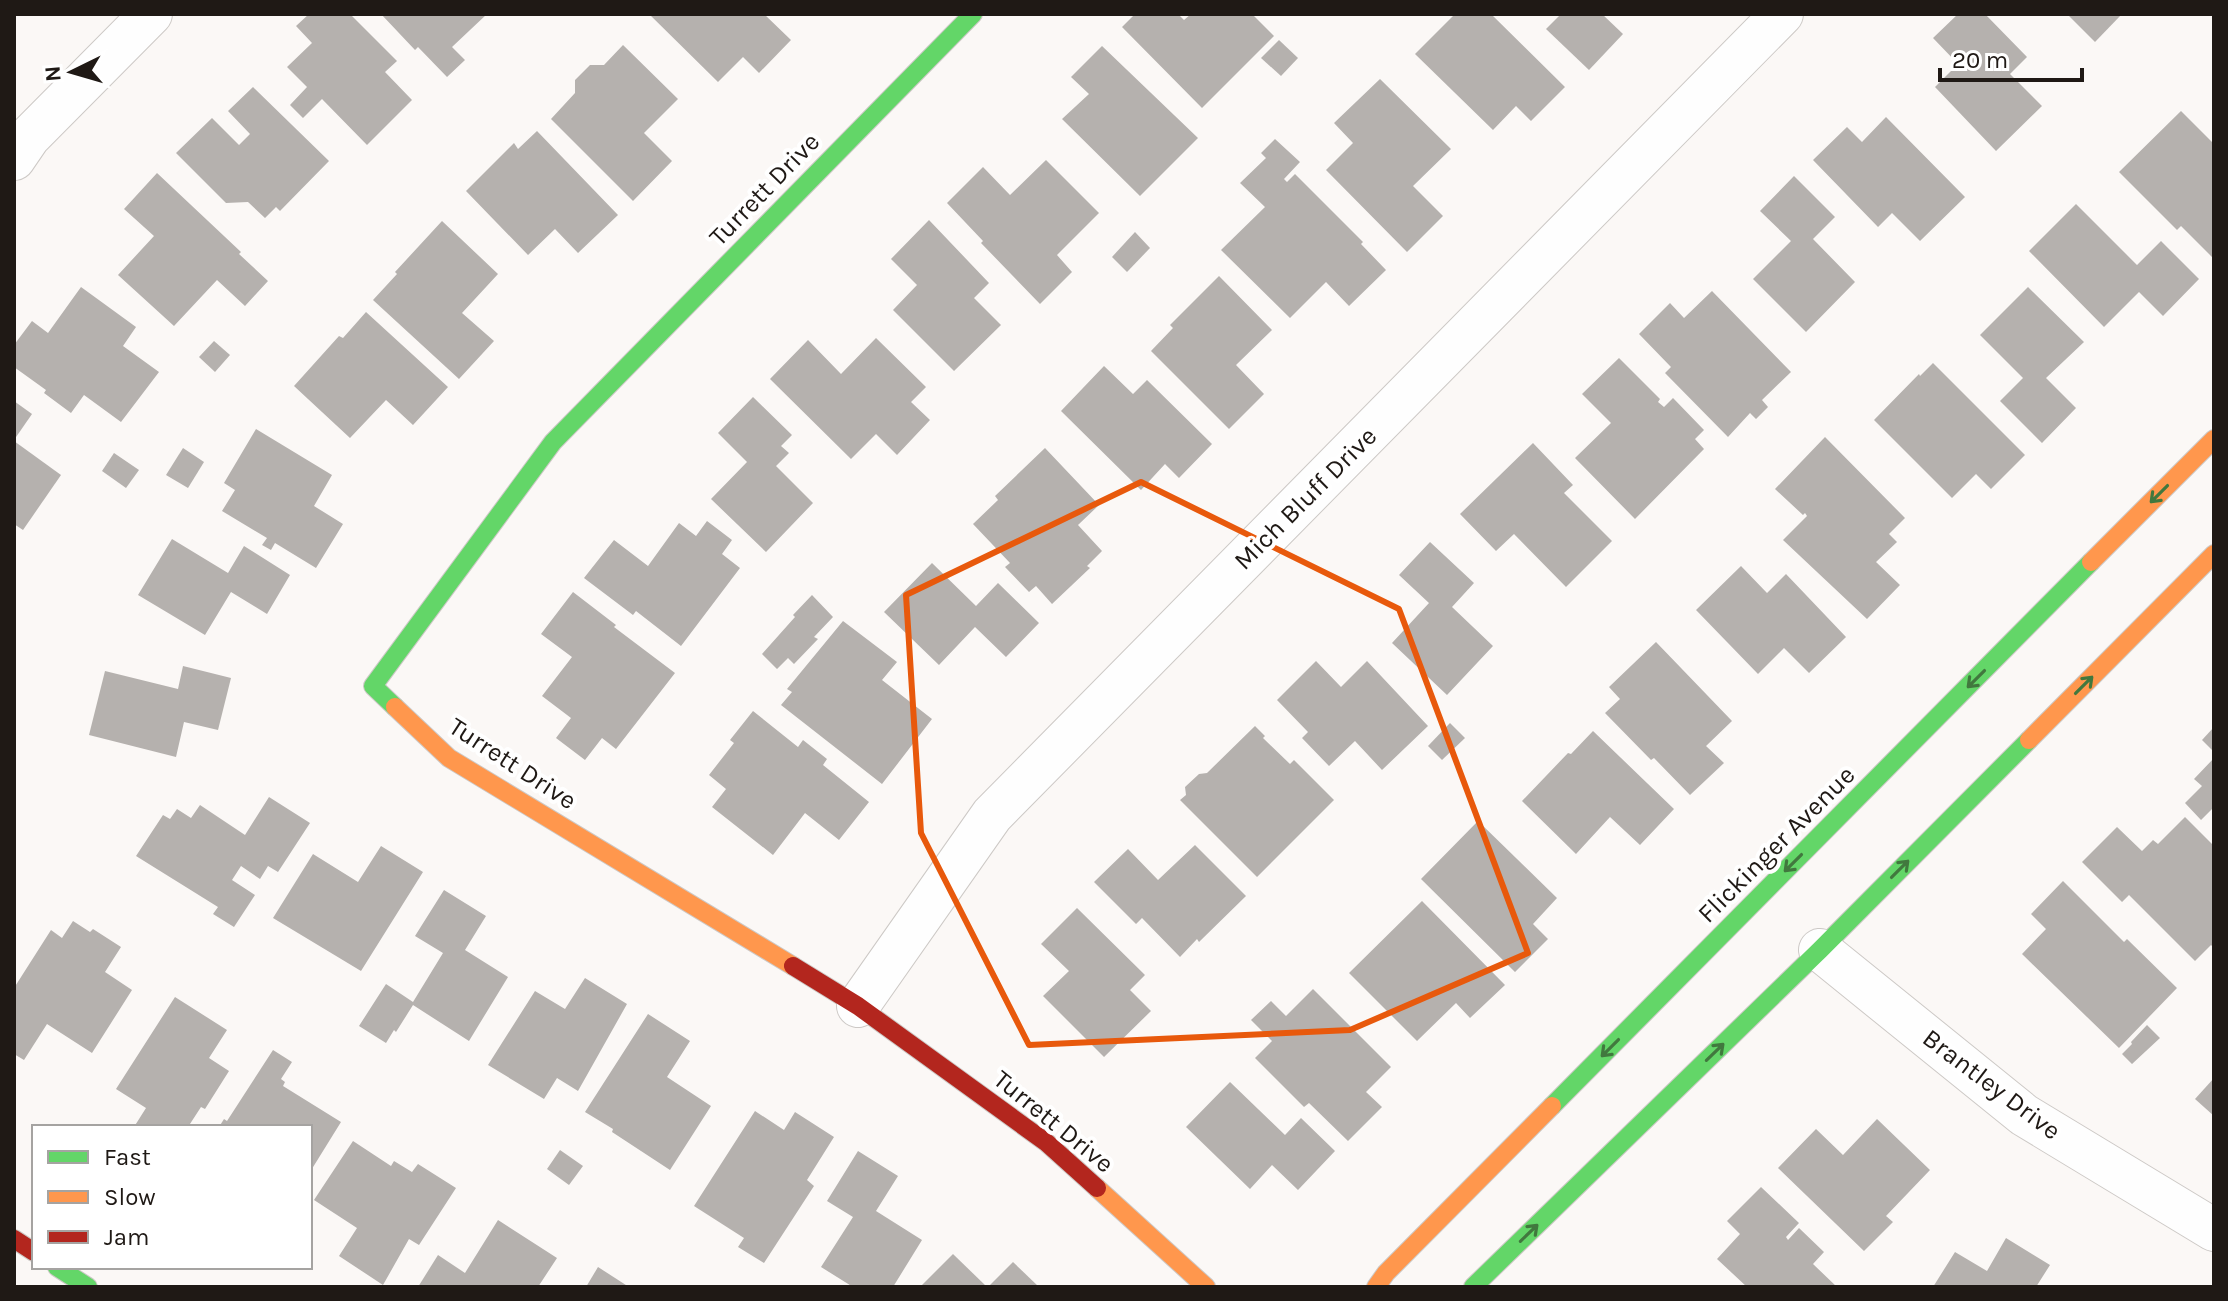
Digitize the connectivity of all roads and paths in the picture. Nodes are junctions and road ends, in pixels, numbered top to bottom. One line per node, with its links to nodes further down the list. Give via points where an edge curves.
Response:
1 (151, 14): 4 (street, via 29,137)
2 (973, 14): 8 (main road, Turrett Drive, via 553,442 373,686 449,758)
3 (1782, 14): 8 (street, Mich Bluff Drive, via 992,815)
4 (14, 159)
5 (2214, 439): 15 (main road, Flickinger Avenue, one-way to 15)
6 (2214, 554): 7 (main road, one-way to 6)
7 (1820, 950): 9 (street, Brantley Drive, via 2024,1115); 16 (main road, one-way to 7)
8 (858, 1006): 14 (main road, Turrett Drive, via 1047,1143)
9 (2214, 1230)
10 (14, 1239): 11 (main road)
11 (32, 1251)
12 (60, 1269): 13 (main road)
13 (88, 1287)
14 (1206, 1287)
15 (1376, 1287)
16 (1473, 1287)

